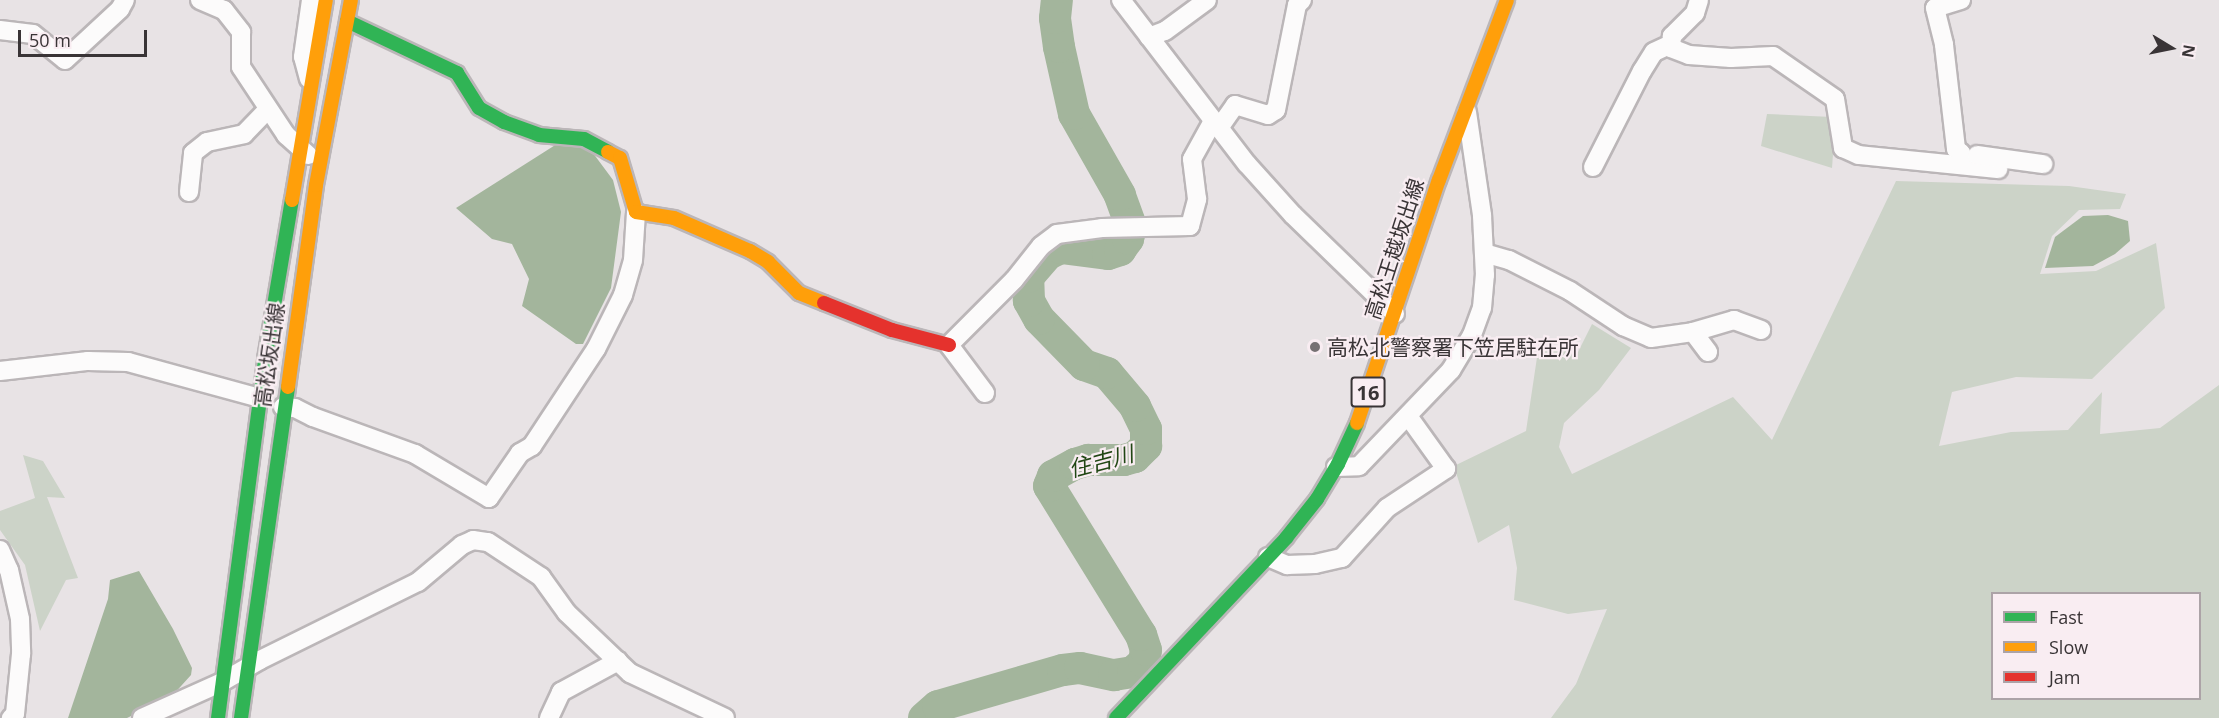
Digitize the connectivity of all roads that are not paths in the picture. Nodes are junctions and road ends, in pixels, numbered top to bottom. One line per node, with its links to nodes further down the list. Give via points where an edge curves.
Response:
1 (125, 0): 12 (street, via 65,60 33,34)
2 (200, 0): 17 (street, via 224,9 241,32 241,67)
3 (311, 0): 15 (street, via 303,57)
4 (326, 0): 15 (main road, 高松坂出線)
5 (1121, 0): 13 (street)
6 (1208, 0): 13 (street, via 1165,31)
7 (1302, 0): 18 (street, via 1297,5 1276,110 1268,115 1235,105)
8 (1507, 0): 16 (main road, 高松王越坂出線 / 16)
9 (1699, 0): 14 (street, via 1695,13 1672,36)
10 (1960, 0): 20 (street, via 1935,8 1944,45 1956,149)
11 (350, 6): 21 (main road, 高松坂出線); 26 (main road, via 457,73 479,108 539,135 584,140 620,158)
12 (0, 30)
13 (1149, 37): 18 (street)
14 (1671, 44): 20 (street, via 1671,48 1689,56 1773,56 1835,99 1843,148 1859,154); 23 (street, via 1654,52 1642,70)
15 (310, 87): 19 (main road, 高松坂出線)
16 (1466, 107): 27 (street); 28 (main road, 高松王越坂出線 / 16)
17 (267, 110): 19 (street); 25 (street, via 244,134 207,142 193,153)
18 (1216, 124): 28 (street, via 1293,214); 31 (street, via 1192,159 1197,199 1190,226 1102,228 1057,234 1041,246 1014,280)
19 (300, 147): 21 (street); 35 (main road, 高松坂出線)
20 (1961, 160): 22 (street); 24 (street)
21 (320, 163): 36 (main road, 高松坂出線)
22 (2043, 164)
23 (1593, 167)
24 (1998, 169)
25 (189, 192)
26 (636, 212): 31 (main road, via 674,218 750,250 799,293 892,330); 36 (street, via 633,260 623,295 596,349 532,446 520,453 489,498 415,454 295,408)
27 (1484, 253): 30 (street, via 1509,260 1651,338); 37 (street, via 1482,308 1472,335 1451,370)
28 (1395, 314): 38 (main road, 高松王越坂出線 / 16, via 1355,428)
29 (1761, 330): 30 (street, via 1734,320)
30 (1693, 332): 32 (street)
31 (949, 345): 34 (street)
32 (1708, 352)
33 (0, 371): 35 (street, via 128,362)
34 (985, 393)
35 (260, 398): 43 (main road, 高松坂出線)
36 (283, 407): 42 (main road, 高松坂出線)
37 (1408, 416): 38 (street, via 1359,466); 40 (street, via 1446,469 1387,508 1342,558 1287,565)
38 (1336, 467): 40 (main road, 高松王越坂出線 / 16, via 1317,499)
39 (0, 550): 44 (street, via 9,570 20,619 21,654)
40 (1268, 557): 50 (main road, 高松王越坂出線 / 16)
41 (618, 661): 42 (street, via 567,613 541,577 488,542 473,540 418,582); 48 (street, via 561,692); 49 (street, via 630,673)
42 (247, 667): 43 (street); 47 (main road, 高松坂出線)
43 (222, 681): 45 (street); 46 (main road, 高松坂出線)
44 (12, 716)
45 (142, 718)
46 (218, 718)
47 (241, 718)
48 (549, 718)
49 (725, 718)
50 (1116, 718)

